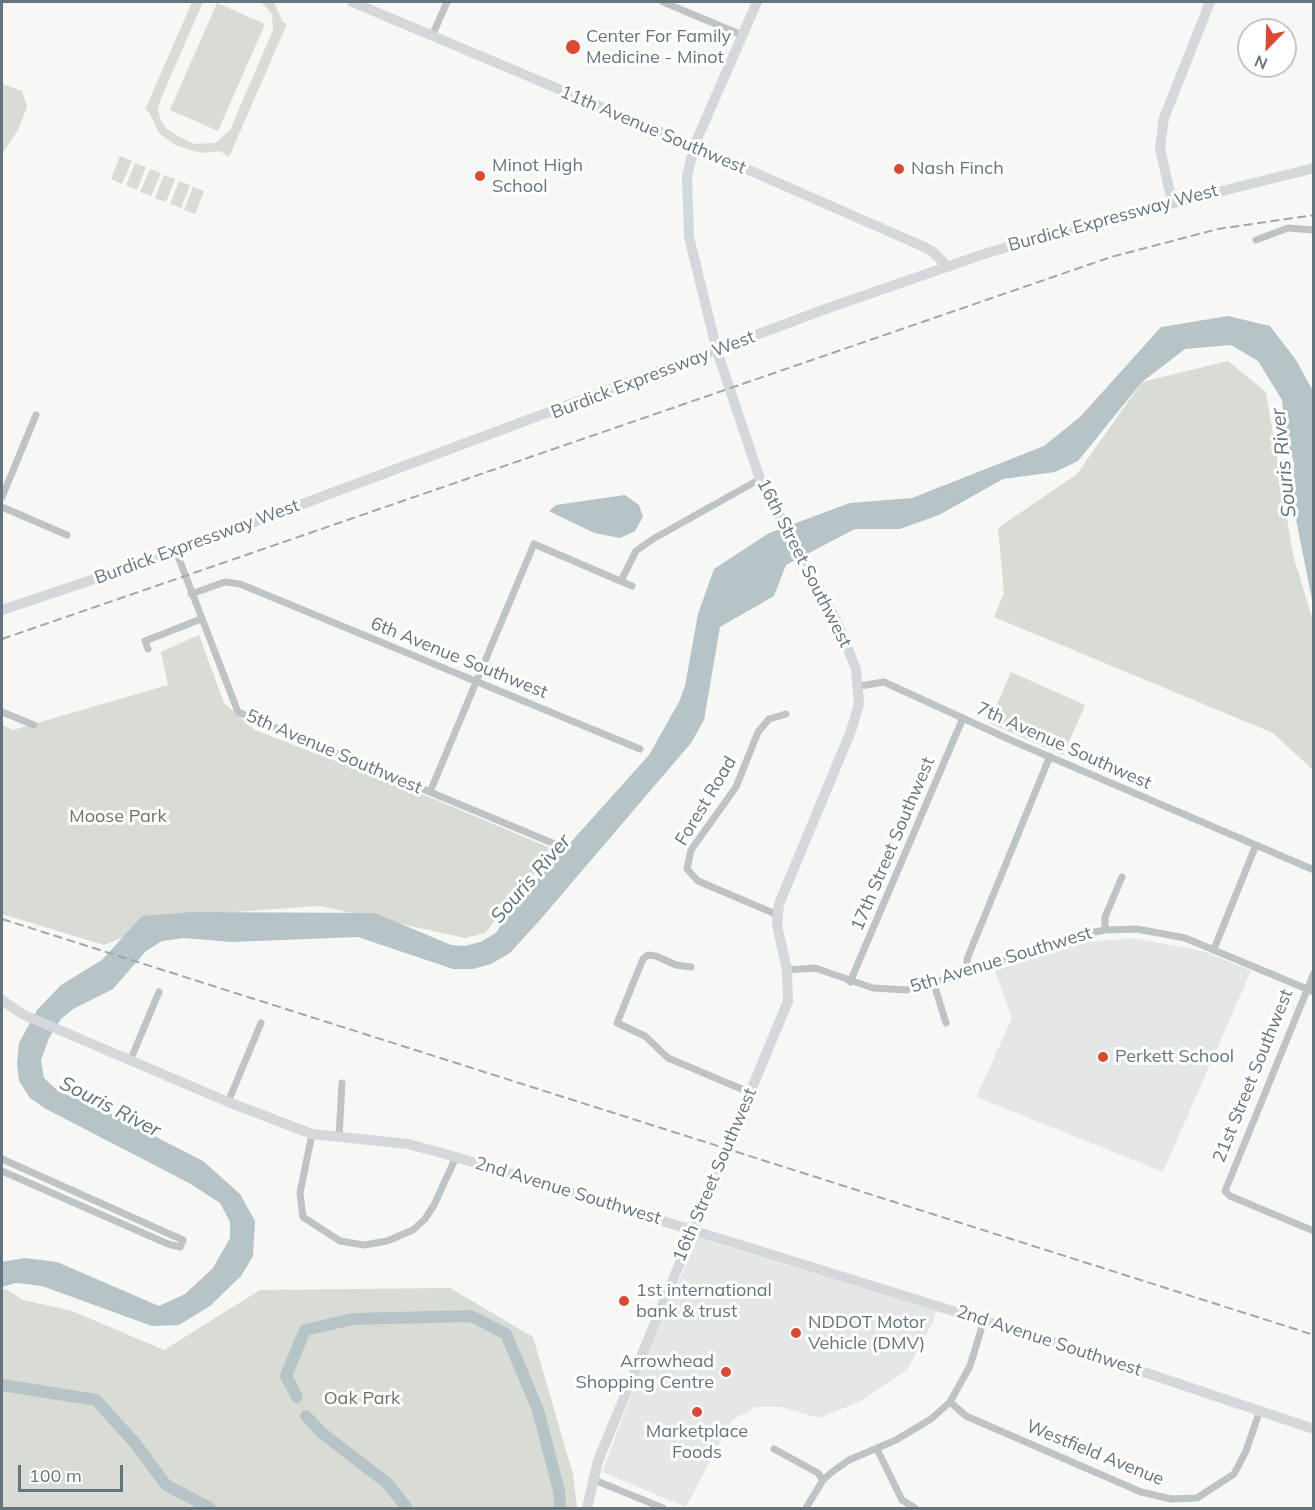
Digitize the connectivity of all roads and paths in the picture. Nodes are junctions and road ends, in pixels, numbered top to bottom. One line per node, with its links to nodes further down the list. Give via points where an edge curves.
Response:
1 (351, 2): 7 (main road, 11th Avenue Southwest)
2 (447, 2): 7 (street)
3 (663, 2): 6 (street)
4 (757, 2): 6 (main road, 16th Street Southwest)
5 (1210, 2): 10 (main road, via 1164,118 1160,148)
6 (742, 35): 8 (main road, 16th Street Southwest)
7 (432, 36): 8 (main road, 11th Avenue Southwest)
8 (694, 146): 13 (main road, 11th Avenue Southwest, via 932,251); 14 (main road, 16th Street Southwest, via 687,177 687,217)
9 (1314, 168): 10 (main road, Burdick Expressway West)
10 (1172, 202): 13 (main road, Burdick Expressway West, via 1031,239)
11 (1314, 230): 12 (street, via 1288,228)
12 (1256, 240)
13 (948, 267): 14 (main road, Burdick Expressway West)
14 (717, 351): 16 (main road, 16th Street Southwest); 20 (main road, Burdick Expressway West)
15 (36, 415): 17 (street)
16 (760, 479): 21 (street, via 644,545 636,551); 28 (main road, 16th Street Southwest, via 837,622)
17 (2, 497)
18 (2, 507): 19 (street)
19 (66, 536)
20 (176, 551): 23 (street, 5th Avenue Southwest); 24 (main road, Burdick Expressway West)
21 (621, 581): 22 (street); 27 (street, via 534,544)
22 (632, 586)
23 (190, 594): 25 (street, 5th Avenue Southwest); 27 (street, 6th Avenue Southwest, via 232,581)
24 (2, 610)
25 (201, 619): 26 (street, via 145,640); 35 (street, 5th Avenue Southwest, via 238,712)
26 (148, 649)
27 (476, 682): 33 (street, 6th Avenue Southwest); 35 (street)
28 (860, 686): 31 (street, 7th Avenue Southwest, via 884,682); 40 (main road, 16th Street Southwest, via 851,731 783,890)
29 (2, 712): 32 (street)
30 (786, 714): 40 (street, Forest Road, via 769,719 758,732 736,787 691,850 687,869 698,881)
31 (963, 718): 34 (street, 7th Avenue Southwest); 47 (street, 17th Street Southwest)
32 (34, 725)
33 (640, 749)
34 (1050, 756): 37 (street, 7th Avenue Southwest); 45 (street, via 967,959)
35 (430, 792): 36 (street, 5th Avenue Southwest)
36 (555, 844)
37 (1256, 845): 38 (street, 7th Avenue Southwest); 42 (street)
38 (1314, 870)
39 (1122, 877): 41 (street, via 1105,917)
40 (778, 915): 44 (main road, via 778,939)
41 (1105, 930): 42 (street, 5th Avenue Southwest, via 1160,932); 45 (street, 5th Avenue Southwest, via 1078,935)
42 (1214, 949): 49 (street, 5th Avenue Southwest)
43 (691, 967): 57 (street, via 648,955 617,1023 645,1036 668,1058)
44 (787, 970): 47 (street, 5th Avenue Southwest, via 815,968); 57 (main road, 16th Street Southwest, via 788,1001)
45 (968, 974): 48 (street, 5th Avenue Southwest)
46 (1314, 974): 49 (street, 21st Street Southwest)
47 (850, 982): 48 (street, 5th Avenue Southwest, via 907,990)
48 (934, 984): 54 (street)
49 (1306, 988): 51 (street, 5th Avenue Southwest); 65 (street, 21st Street Southwest, via 1225,1191)
50 (159, 992): 55 (street)
51 (1314, 992)
52 (2, 1000): 55 (main road, 2nd Avenue Southwest, via 22,1014)
53 (261, 1023): 58 (street)
54 (946, 1023)
55 (130, 1061): 58 (main road, 2nd Avenue Southwest)
56 (342, 1083): 60 (street)
57 (751, 1093): 64 (main road, 16th Street Southwest)
58 (228, 1102): 59 (main road, 2nd Avenue Southwest)
59 (312, 1134): 60 (main road, 2nd Avenue Southwest); 61 (street, via 300,1193 303,1217 340,1241 364,1245 405,1234 425,1220)
60 (339, 1137): 61 (main road, 2nd Avenue Southwest, via 408,1144)
61 (456, 1157): 64 (main road, 2nd Avenue Southwest)
62 (2, 1159): 63 (street, via 183,1240 180,1247 168,1244)
63 (2, 1171)
64 (692, 1229): 66 (main road, 2nd Avenue Southwest); 72 (main road, 16th Street Southwest)
65 (1313, 1229)
66 (984, 1320): 67 (street, via 970,1366); 68 (main road, 2nd Avenue Southwest)
67 (950, 1402): 68 (street, Westfield Avenue, via 966,1416 1141,1492 1171,1499 1197,1497 1234,1474); 71 (street, via 931,1419)
68 (1260, 1410): 69 (main road, 2nd Avenue Southwest)
69 (1314, 1429)
70 (774, 1449): 73 (street, via 818,1473)
71 (877, 1449): 73 (street, via 849,1460); 77 (street, via 902,1500)
72 (592, 1479): 74 (main road, 16th Street Southwest); 75 (street)
73 (823, 1480): 76 (street)
74 (587, 1509)
75 (663, 1509)
76 (806, 1509)
77 (915, 1509)

